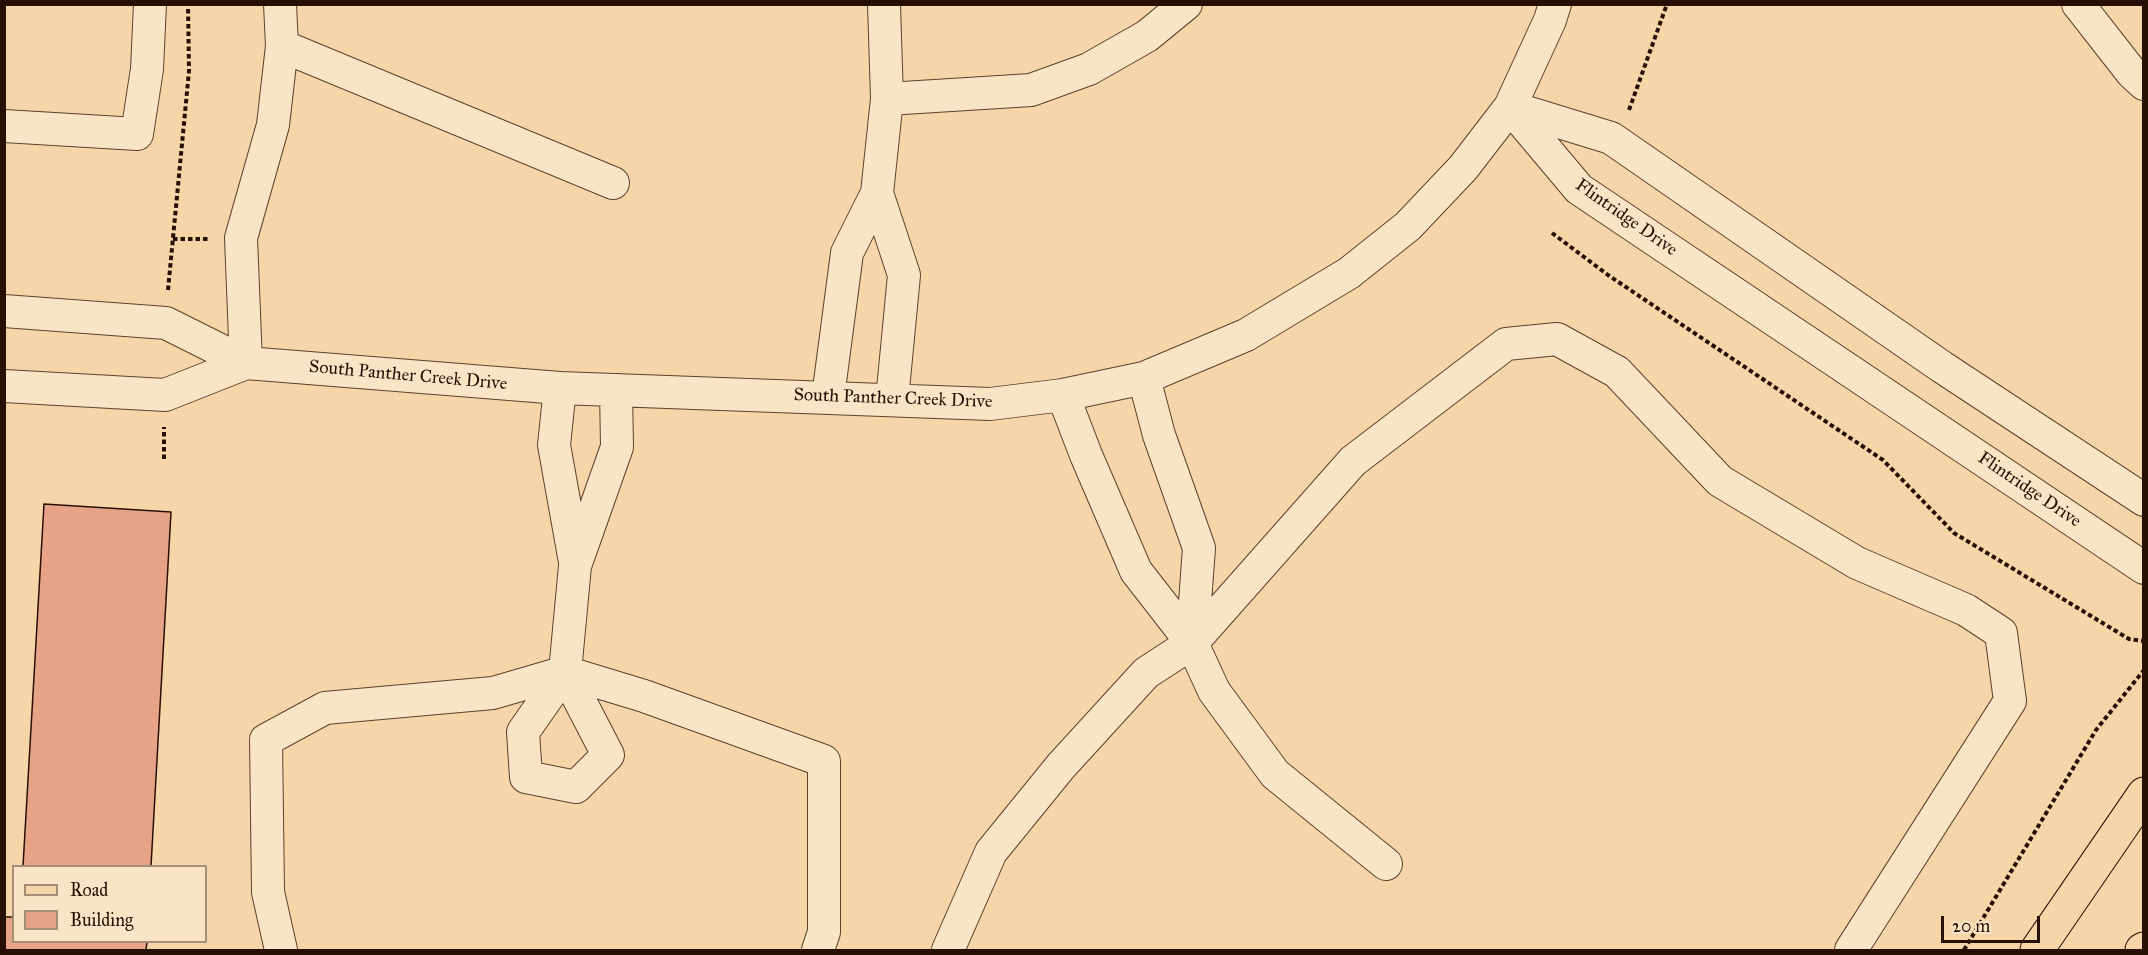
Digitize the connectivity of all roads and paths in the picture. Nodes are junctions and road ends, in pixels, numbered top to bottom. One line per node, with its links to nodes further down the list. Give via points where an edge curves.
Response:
1 (150, 4): 14 (street, via 147,69 137,134)
2 (188, 4): 19 (path, via 189,71)
3 (280, 4): 9 (street)
4 (884, 4): 11 (street)
5 (1186, 4): 11 (street, via 1147,36 1089,69 1031,90)
6 (1555, 4): 12 (street, South Panther Creek Drive)
7 (1667, 4): 13 (path)
8 (2078, 4): 10 (street)
9 (282, 46): 15 (street); 20 (street, via 273,125 241,238)
10 (2144, 84)
11 (887, 99): 16 (street)
12 (1510, 107): 21 (street, South Panther Creek Drive, via 1463,168 1408,226 1349,273 1246,335); 30 (street, via 1611,138 1942,367); 32 (street, Flintridge Drive, via 1579,189)
13 (1629, 110)
14 (4, 126)
15 (613, 183)
16 (877, 193): 27 (street, via 847,253); 28 (street, via 904,275)
17 (1552, 232): 33 (path, via 1608,275 1882,460 1954,533 2129,639)
18 (4, 311): 19 (street, South Panther Creek Drive)
19 (166, 323): 20 (street, South Panther Creek Drive)
20 (246, 363): 23 (street, South Panther Creek Drive); 25 (street, South Panther Creek Drive)
21 (1144, 378): 26 (street, South Panther Creek Drive); 34 (street, via 1159,435 1199,548)
22 (4, 386): 25 (street, South Panther Creek Drive)
23 (560, 388): 24 (street, South Panther Creek Drive); 31 (street, via 554,445)
24 (616, 390): 27 (street, South Panther Creek Drive); 31 (street, via 617,447)
25 (165, 395): 29 (path)
26 (1063, 395): 28 (street, South Panther Creek Drive, via 990,404); 34 (street, via 1136,571)
27 (828, 397): 28 (street, South Panther Creek Drive)
28 (892, 400)
29 (164, 459)
30 (2144, 500)
31 (575, 566): 36 (street)
32 (2144, 568)
33 (2144, 641)
34 (1192, 643): 38 (street, via 1214,691 1275,774); 41 (street, via 1146,673 1061,766 998,843); 42 (street, via 1353,461 1506,344 1557,339 1617,372 1720,481 1857,563 1966,610 2001,633 2010,701)
35 (2144, 670): 43 (path, via 2096,730)
36 (565, 672): 39 (street, via 493,693 325,708 266,740 268,892); 40 (street, via 824,761 824,932)
37 (2144, 794): 44 (main road)
38 (1386, 864)
39 (281, 951)
40 (818, 951)
41 (948, 951)
42 (1851, 951)
43 (1964, 951)
44 (2037, 951)

